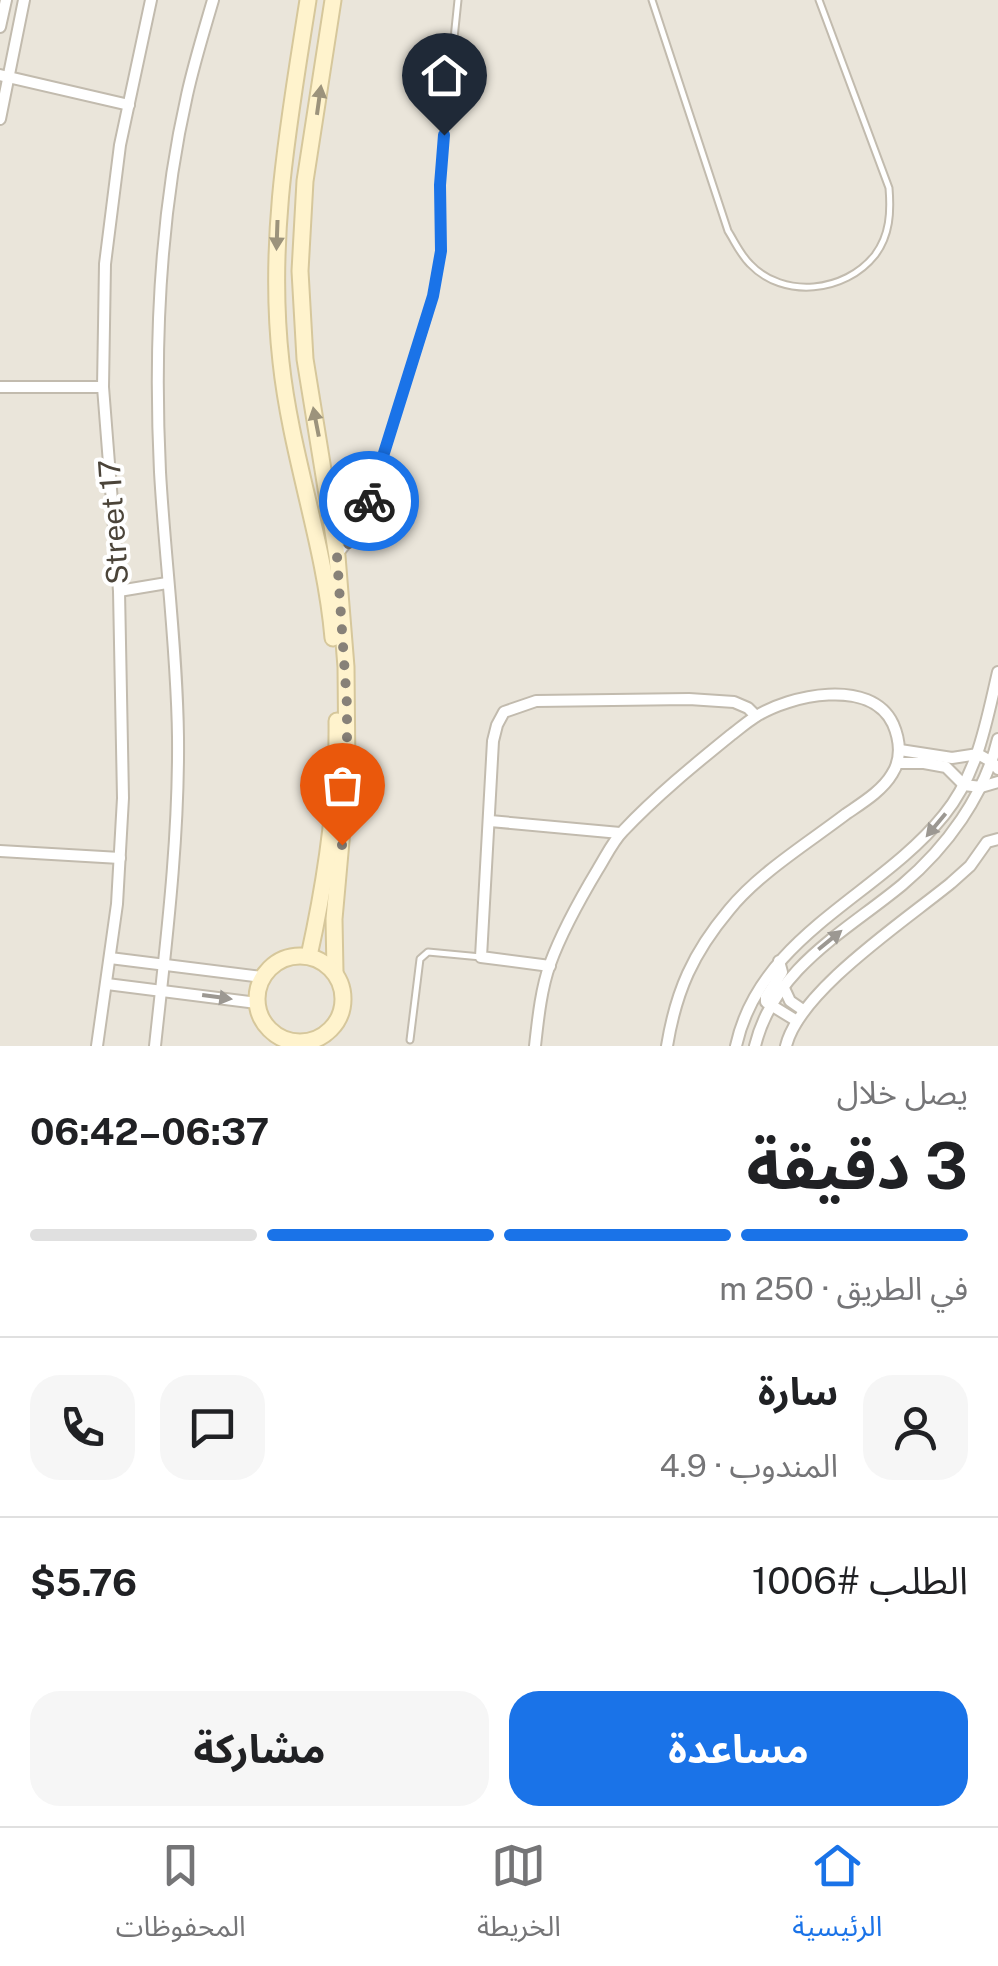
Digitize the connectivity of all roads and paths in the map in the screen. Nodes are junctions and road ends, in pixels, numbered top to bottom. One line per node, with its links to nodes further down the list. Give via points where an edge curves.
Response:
1 (6, 0): 10 (street)
2 (24, 0): 11 (street)
3 (152, 0): 12 (street, Street 17)
4 (212, 0): 17 (street, via 174,170 158,320)
5 (308, 0): 34 (main road, one-way to 34, via 283,157 276,265 286,396 332,624 337,696 330,838)
6 (334, 0): 16 (main road, one-way to 6, via 305,359 300,271 305,182)
7 (458, 0): 16 (lane, via 433,296 360,530)
8 (652, 0): 9 (lane, via 728,231 769,278 815,288 860,270 876,253 890,211 889,188)
9 (819, 0)
10 (0, 27)
11 (4, 76): 12 (street); 13 (street)
12 (129, 105): 15 (street, Street 17, via 108,238)
13 (0, 119)
14 (0, 387): 15 (street)
15 (104, 387): 18 (street, Street 17)
16 (337, 556): 40 (main road, via 348,740)
17 (167, 583): 18 (street); 38 (street, via 178,789)
18 (119, 590): 33 (street, Street 17)
19 (998, 672): 23 (street)
20 (756, 716): 22 (street, via 813,696 869,700 893,724); 29 (street, via 734,702 689,699 520,705 497,724); 30 (street)
21 (998, 739): 25 (street)
22 (900, 750): 23 (street, via 952,758); 24 (street)
23 (978, 754): 25 (street); 27 (street)
24 (898, 762): 27 (street, via 946,766); 54 (street, via 884,784 731,907 690,965)
25 (995, 766): 28 (street)
26 (998, 782): 28 (street)
27 (964, 786): 28 (street); 37 (street, one-way to 37, via 908,855)
28 (981, 787): 43 (street, one-way to 28, via 924,864)
29 (490, 821): 30 (street); 35 (street)
30 (620, 833): 39 (street)
31 (998, 839): 47 (street, via 832,980)
32 (0, 851): 33 (street)
33 (120, 858): 36 (street, Street 17)
34 (309, 956): 40 (main road); 41 (main road, via 282,959)
35 (480, 957): 39 (street); 49 (lane, via 423,954)
36 (110, 958): 38 (street); 42 (street, Street 17)
37 (780, 960): 46 (street, via 782,972 765,1000); 55 (street, via 754,996)
38 (164, 963): 41 (street); 44 (street)
39 (550, 966): 53 (street)
40 (335, 972): 48 (main road, via 344,1001)
41 (262, 977): 45 (main road)
42 (107, 984): 44 (street); 51 (street, Street 17)
43 (783, 986): 46 (street); 47 (street)
44 (161, 989): 45 (street, one-way to 45); 52 (street)
45 (257, 1003): 50 (main road, via 270,1031)
46 (772, 1004): 47 (street); 56 (street)
47 (800, 1016): 57 (street)
48 (331, 1038): 50 (main road)
49 (410, 1040)
50 (300, 1044)
51 (97, 1046)
52 (155, 1046)
53 (535, 1046)
54 (667, 1046)
55 (736, 1046)
56 (755, 1046)
57 (786, 1046)

